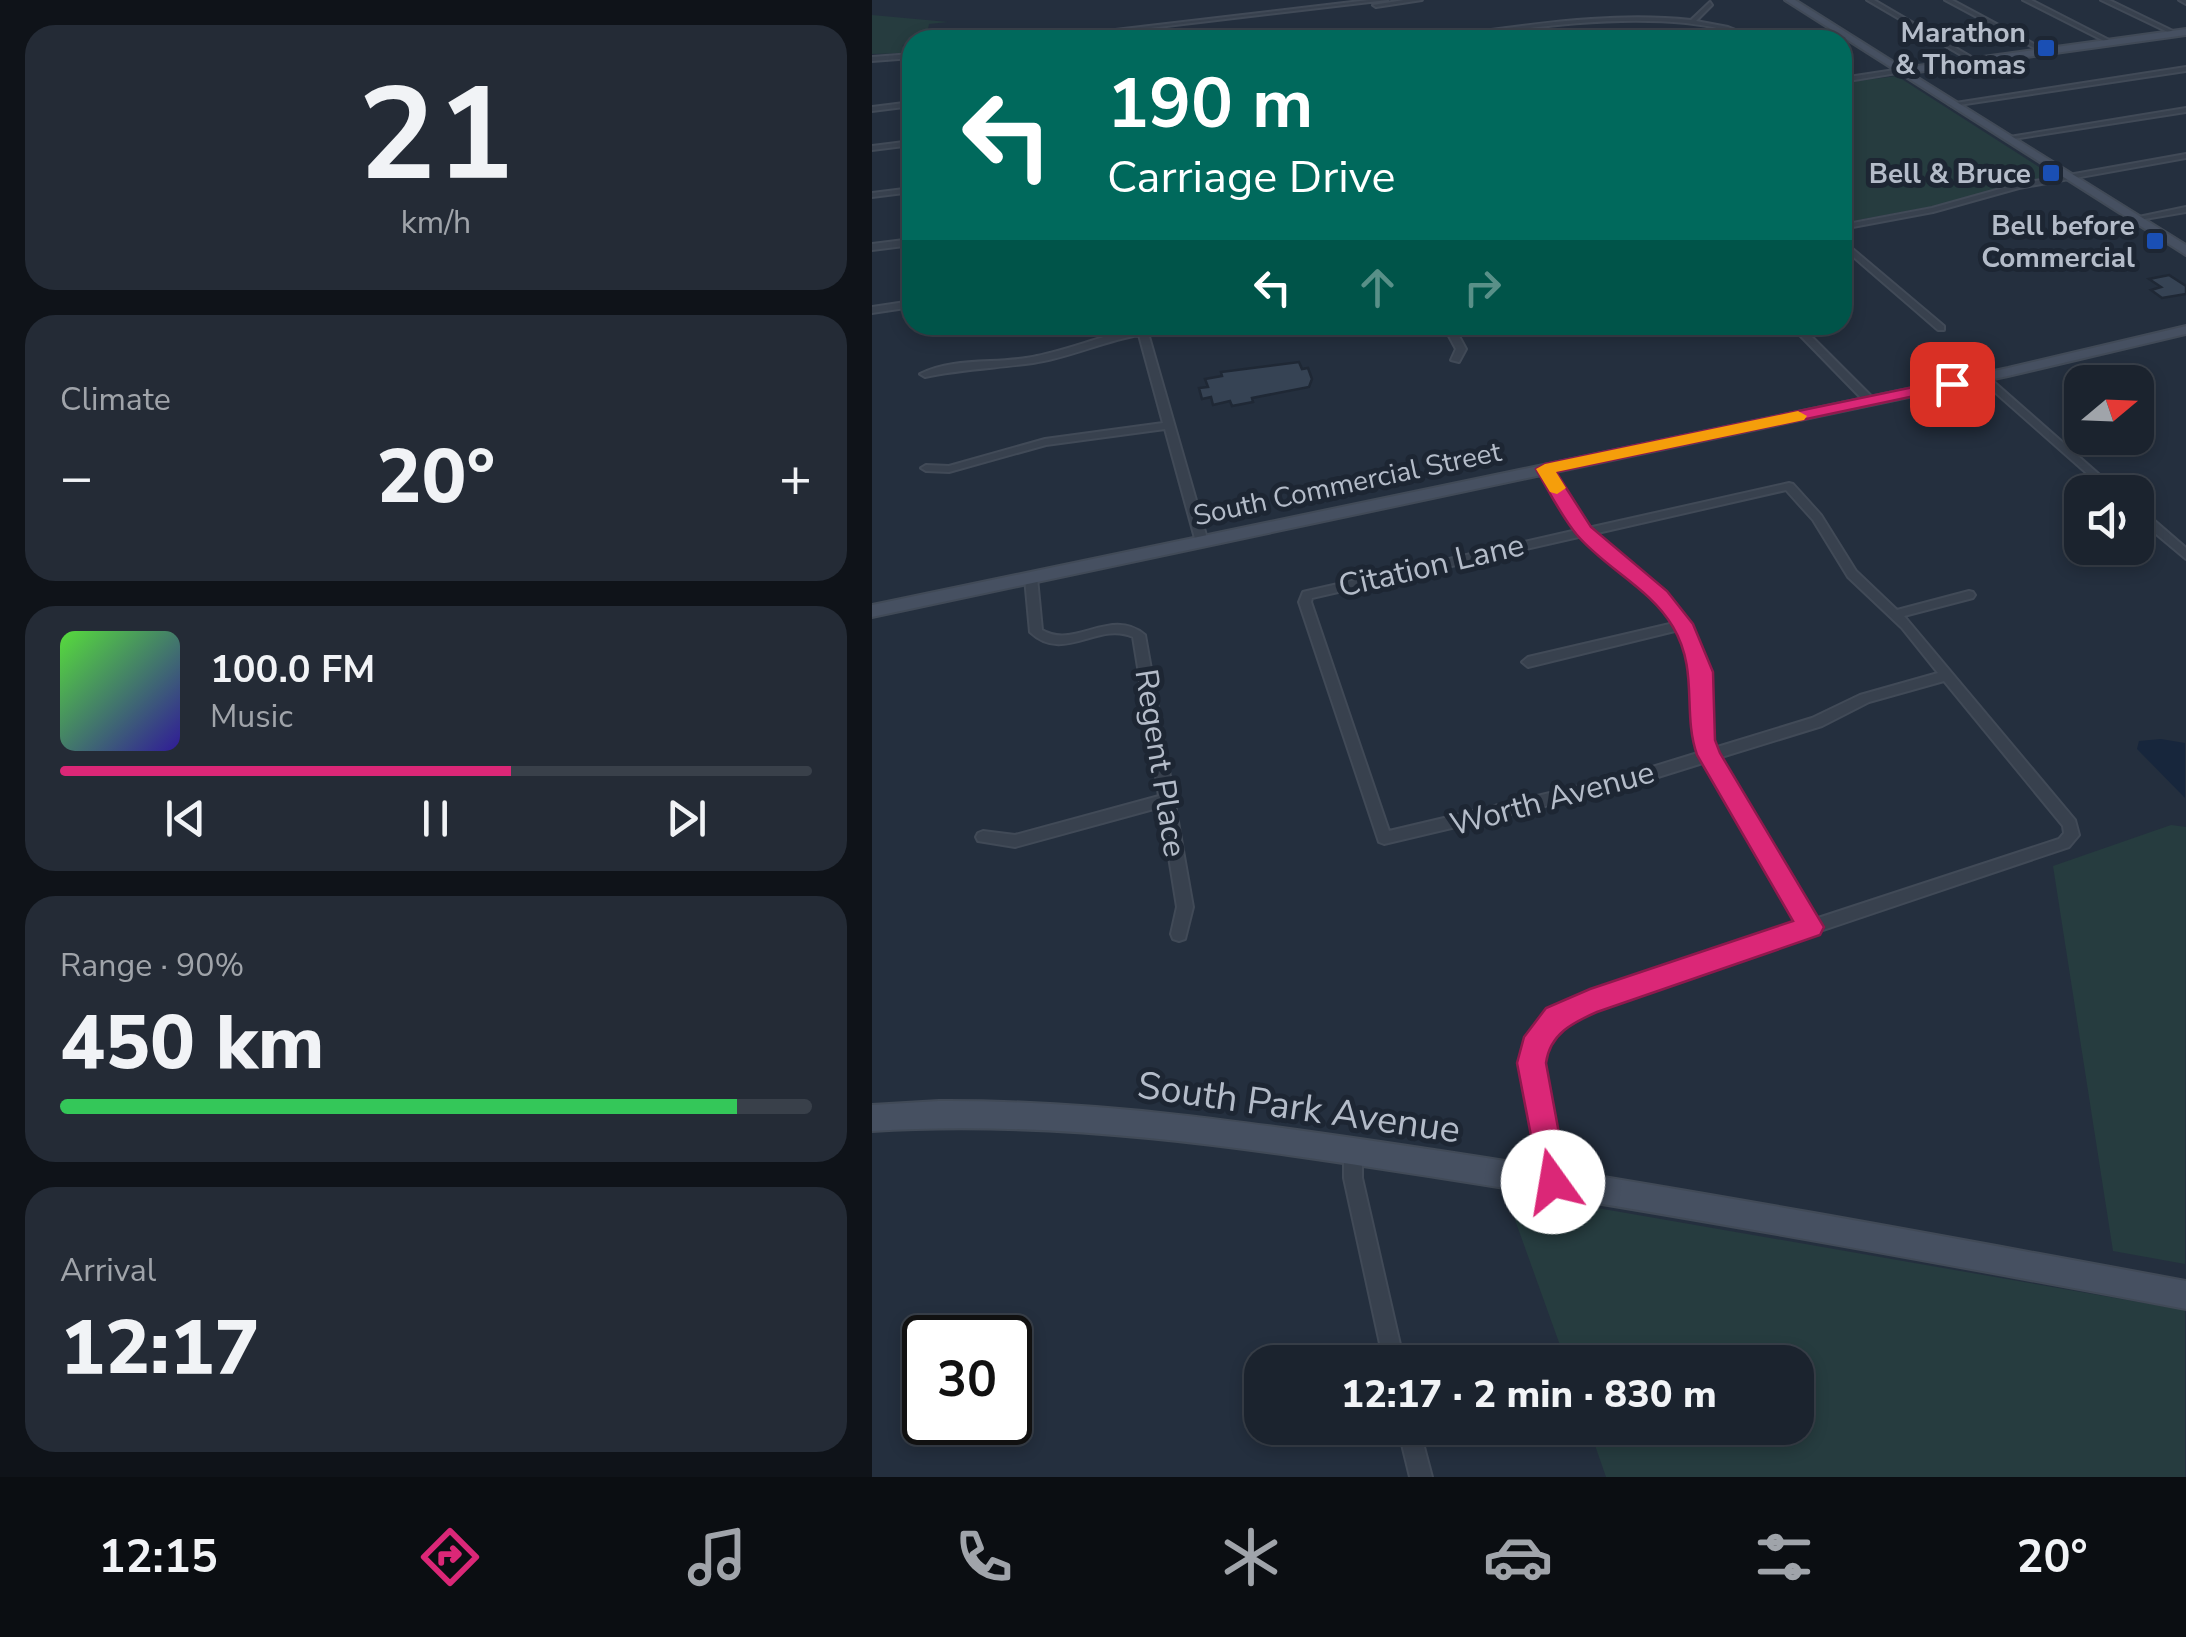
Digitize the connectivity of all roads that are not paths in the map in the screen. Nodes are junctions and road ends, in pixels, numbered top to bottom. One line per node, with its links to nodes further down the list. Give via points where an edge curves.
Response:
1 (1292, 0): 10 (street)
2 (1384, 0): 10 (street)
3 (1419, 0): 10 (street)
4 (1870, 0): 23 (street)
5 (1948, 0): 20 (street)
6 (2026, 0): 19 (street)
7 (2104, 0): 17 (street)
8 (1791, 1): 16 (main road)
9 (1710, 4): 11 (street)
10 (1300, 12): 12 (street); 13 (street)
11 (1694, 20): 14 (street, via 1636,14); 15 (street)
12 (1134, 30)
13 (1153, 30)
14 (1519, 30)
15 (1738, 30)
16 (1836, 30)
17 (2180, 32): 19 (main road)
18 (1852, 40): 25 (main road)
19 (2110, 42): 20 (main road)
20 (2044, 52): 23 (main road)
21 (902, 56): 22 (street)
22 (872, 58)
23 (1975, 61): 25 (main road)
24 (2186, 69): 27 (street)
25 (1901, 72): 26 (street); 27 (main road)
26 (1852, 79)
27 (1952, 104): 31 (main road)
28 (902, 105): 29 (street)
29 (872, 109)
30 (2186, 110): 31 (street)
31 (2007, 138): 35 (main road)
32 (902, 144): 33 (street)
33 (872, 148)
34 (2186, 156): 35 (street)
35 (2067, 176): 39 (main road); 40 (street)
36 (902, 192): 37 (street)
37 (872, 196)
38 (2186, 210): 39 (street)
39 (2133, 219): 43 (main road)
40 (1852, 225)
41 (902, 244): 42 (street)
42 (872, 248)
43 (2182, 250)
44 (1852, 252): 47 (street)
45 (902, 306): 46 (street)
46 (872, 310)
47 (1941, 328)
48 (2186, 330): 55 (main road, South Commercial Street)
49 (1118, 335): 54 (street, via 1036,360)
50 (1143, 335): 57 (street)
51 (1453, 335): 53 (street, via 1461,349)
52 (1804, 335): 56 (street)
53 (1456, 360)
54 (925, 374)
55 (1983, 377): 56 (main road, South Commercial Street); 60 (street)
56 (1870, 401): 59 (main road, South Commercial Street)
57 (1170, 425): 58 (street); 63 (street)
58 (926, 468)
59 (1545, 469): 62 (street); 63 (main road, South Commercial Street)
60 (2095, 475)
61 (2154, 527): 64 (street)
62 (1584, 531): 68 (street, Citation Lane, via 1789,486 1852,574); 69 (street); 75 (street, Citation Lane, via 1307,596)
63 (1202, 542): 65 (main road, South Commercial Street)
64 (2186, 555)
65 (1031, 578): 67 (main road, South Commercial Street); 73 (street, Regent Place, via 1040,637 1054,641 1119,628 1138,635)
66 (1969, 595): 68 (street)
67 (872, 611)
68 (1897, 614): 71 (street)
69 (1683, 624): 70 (street); 72 (street, via 1702,672)
70 (1528, 662)
71 (1946, 674): 72 (street, Worth Avenue); 76 (street, via 2070,824 2072,835)
72 (1709, 755): 75 (street, Worth Avenue); 76 (street)
73 (1167, 800): 74 (street, via 1014,841); 77 (street, Regent Place, via 1185,906)
74 (983, 838)
75 (1384, 838)
76 (1811, 927): 80 (street, via 1556,1018 1534,1046 1531,1063)
77 (1178, 934)
78 (872, 1118): 79 (main road, South Park Avenue, via 1096,1116)
79 (1353, 1152): 80 (main road, South Park Avenue); 82 (street)
80 (1553, 1182): 81 (main road, South Park Avenue)
81 (2186, 1294)
82 (1390, 1345)
83 (1414, 1445): 84 (street)
84 (1421, 1477)

